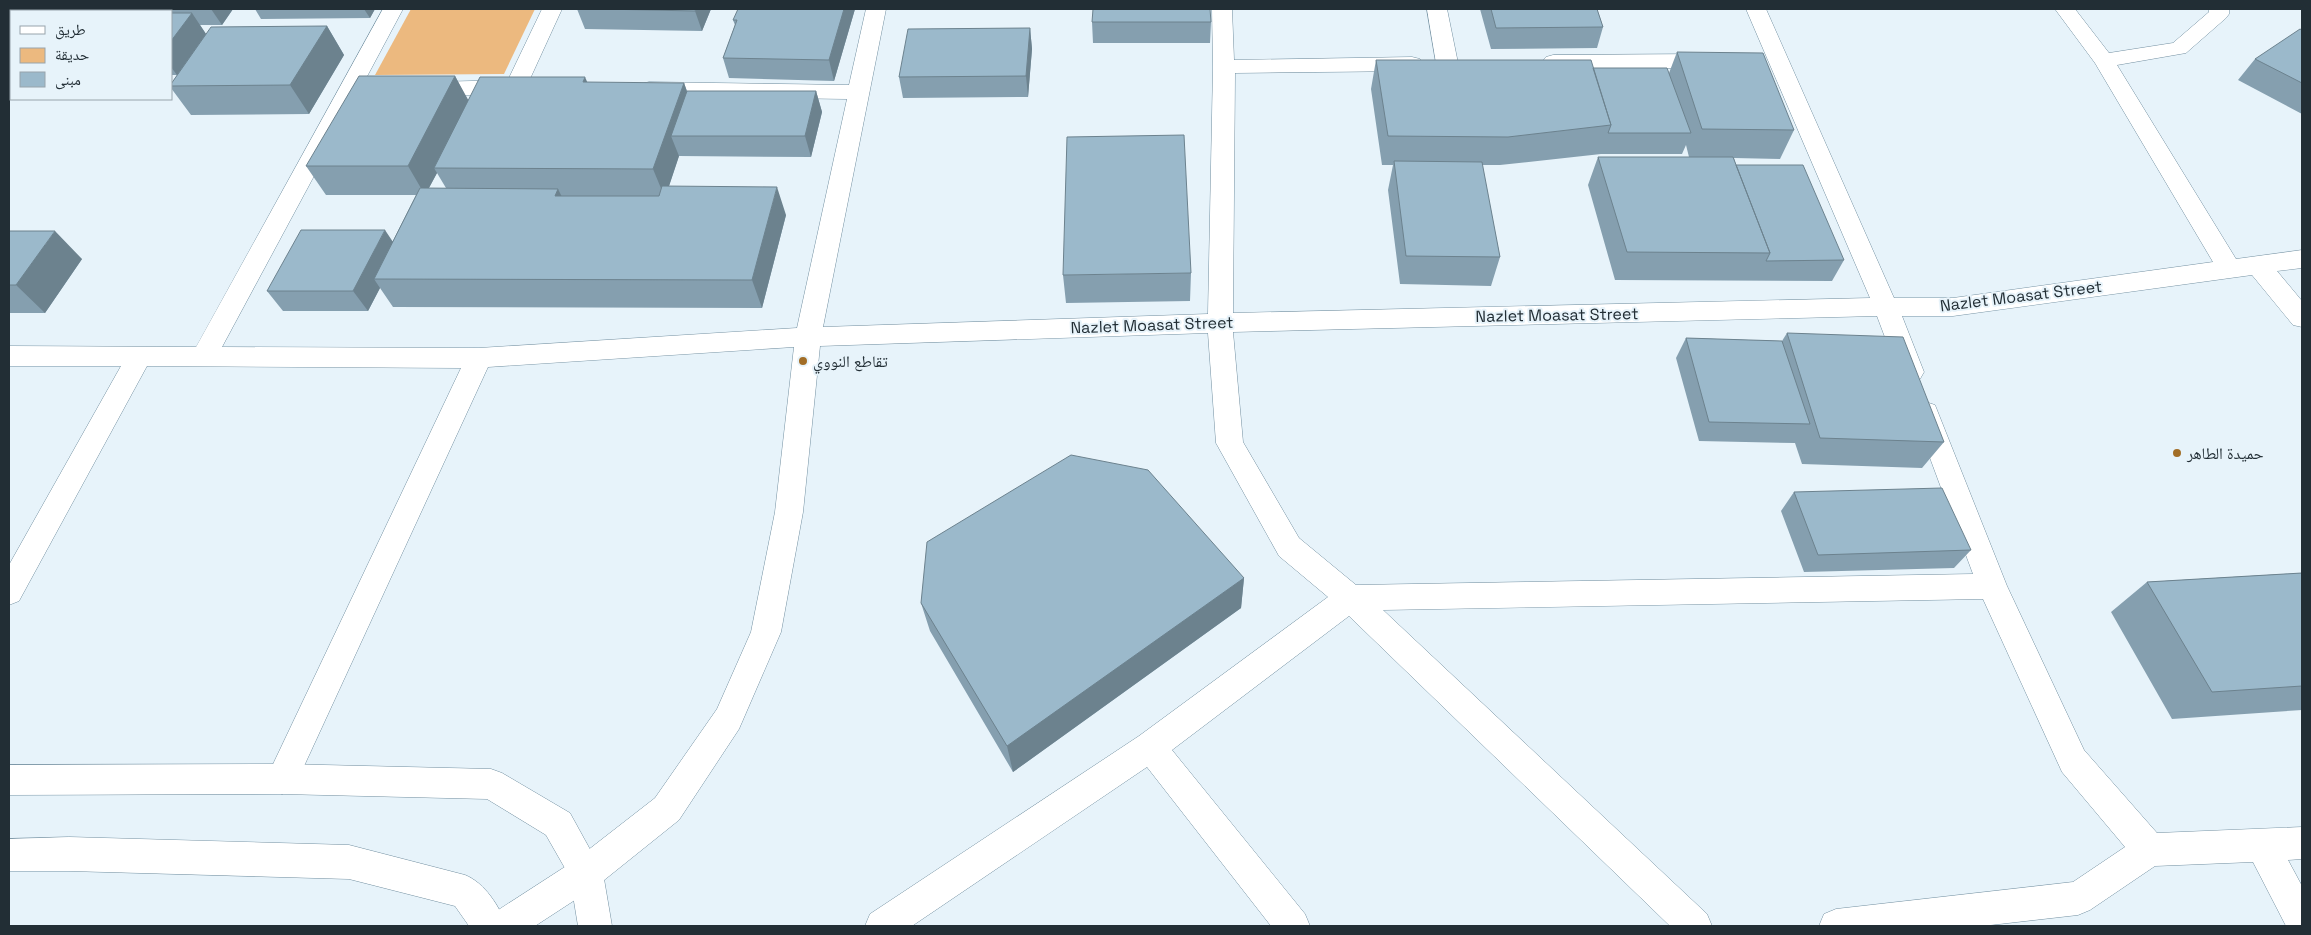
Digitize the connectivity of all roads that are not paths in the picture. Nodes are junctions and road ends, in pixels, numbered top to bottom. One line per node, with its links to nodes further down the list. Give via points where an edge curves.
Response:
1 (393, 9): 14 (street)
2 (552, 9): 14 (street, via 526,87)
3 (876, 9): 15 (street)
4 (1222, 9): 12 (street)
5 (1437, 9): 12 (street, via 1457,63)
6 (1756, 9): 19 (street, via 1768,60)
7 (2065, 9): 10 (street)
8 (2219, 9): 10 (street, via 2219,14 2179,48)
9 (1730, 60): 11 (street)
10 (2104, 61): 18 (street)
11 (1535, 62)
12 (1224, 67): 21 (street)
13 (634, 89): 15 (street)
14 (350, 91): 25 (street)
15 (859, 92): 22 (street)
16 (2302, 259): 17 (street, Nazlet Moasat Street)
17 (2258, 265): 18 (street, Nazlet Moasat Street); 20 (street)
18 (2229, 269): 19 (street, Nazlet Moasat Street, via 1953,307)
19 (1886, 307): 21 (street, Nazlet Moasat Street); 27 (street)
20 (2302, 318)
21 (1220, 323): 22 (street, Nazlet Moasat Street); 29 (street, via 1230,443 1289,547)
22 (808, 337): 26 (street, Nazlet Moasat Street); 37 (street, via 789,512 766,632 728,719 667,809)
23 (9, 356): 24 (street, Nazlet Moasat Street)
24 (140, 356): 25 (street, Nazlet Moasat Street); 28 (street)
25 (204, 358): 26 (street, Nazlet Moasat Street)
26 (479, 358): 31 (street)
27 (1992, 586): 29 (street); 35 (street, via 2072,761)
28 (9, 592)
29 (1350, 598): 30 (street); 44 (street)
30 (1150, 748): 42 (street); 43 (street)
31 (282, 779): 32 (street); 37 (street, via 491,784 558,824)
32 (9, 780)
33 (2302, 843): 34 (street)
34 (2262, 845): 35 (street); 38 (street)
35 (2150, 850): 45 (street, via 2078,898)
36 (9, 855): 39 (street, via 349,862 465,892)
37 (586, 873): 40 (street); 41 (street)
38 (2302, 921)
39 (490, 926)
40 (504, 926)
41 (594, 926)
42 (882, 926)
43 (1293, 926)
44 (1694, 926)
45 (1836, 926)

